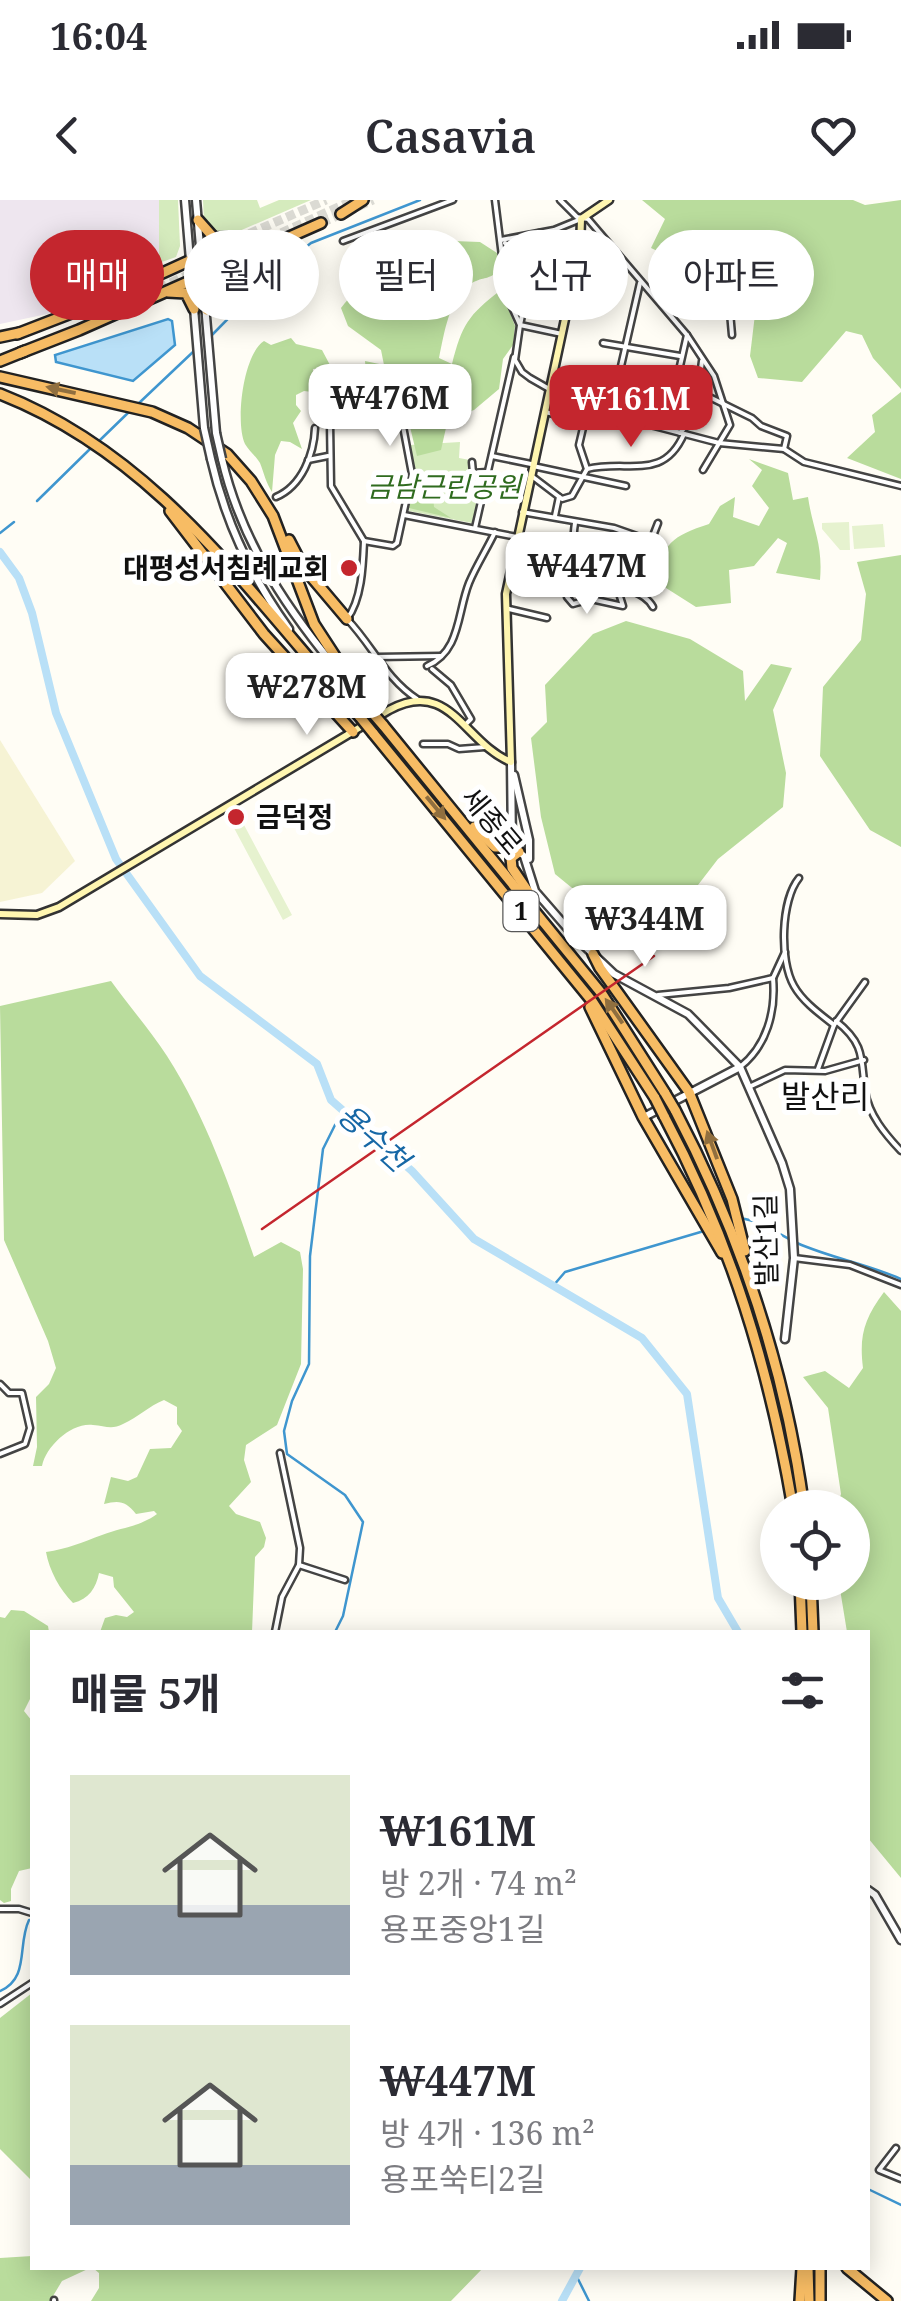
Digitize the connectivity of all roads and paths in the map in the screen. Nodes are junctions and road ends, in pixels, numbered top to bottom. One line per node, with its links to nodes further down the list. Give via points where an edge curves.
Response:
1 (185, 200): 12 (street)
2 (196, 200): 10 (street)
3 (362, 200): 8 (highway)
4 (453, 200): 16 (street)
5 (495, 200): 17 (street)
6 (560, 200): 9 (street)
7 (609, 200): 9 (main road)
8 (341, 214)
9 (581, 219): 18 (street); 19 (main road); 20 (street)
10 (198, 220): 13 (street); 14 (highway)
11 (321, 223): 15 (highway)
12 (187, 230)
13 (199, 230)
14 (207, 230)
15 (305, 230)
16 (373, 230)
17 (500, 230)
18 (548, 230)
19 (579, 230)
20 (597, 230)
21 (628, 268): 22 (street)
22 (640, 283): 23 (street); 39 (street)
23 (648, 291)
24 (60, 320): 37 (highway)
25 (89, 320): 43 (highway)
26 (195, 320): 103 (street, bridge, via 204,428 229,523 259,582)
27 (208, 320): 105 (street, bridge, via 216,432 240,520 269,578)
28 (518, 320): 33 (street)
29 (521, 320): 33 (street)
30 (565, 320): 34 (main road)
31 (675, 320): 36 (street)
32 (731, 320): 35 (street)
33 (520, 324): 34 (street); 40 (street)
34 (562, 334): 50 (main road)
35 (732, 334)
36 (687, 335): 41 (street); 42 (street)
37 (0, 337)
38 (603, 343): 39 (street)
39 (625, 346): 41 (street); 45 (street)
40 (515, 353): 50 (street, via 522,372); 66 (street)
41 (680, 356): 48 (street)
42 (703, 358): 49 (street); 55 (street)
43 (0, 361)
44 (0, 377): 78 (highway, 세종로 / 1, one-way to 44, via 227,454 188,428 152,412)
45 (616, 380): 48 (street); 54 (street, via 595,378); 57 (street)
46 (574, 381): 53 (street)
47 (395, 384): 82 (street, via 412,474)
48 (674, 386): 49 (street); 61 (street)
49 (691, 387): 55 (street)
50 (550, 389): 53 (street); 56 (main road)
51 (338, 392): 65 (street)
52 (0, 394): 68 (highway, 세종로 / 1, via 43,412)
53 (571, 399): 54 (street)
54 (588, 405): 57 (street); 58 (street)
55 (726, 407): 63 (street, via 730,425); 64 (street, via 782,432)
56 (545, 412): 58 (street); 70 (main road)
57 (611, 412): 61 (street)
58 (584, 421): 71 (street, via 579,445)
59 (687, 422): 62 (street)
60 (315, 428): 67 (street)
61 (666, 429): 62 (street)
62 (682, 432): 63 (street); 71 (street, via 667,459 636,468)
63 (720, 443): 64 (street); 72 (street)
64 (784, 449): 77 (street, via 804,462)
65 (330, 455): 67 (street); 90 (street, via 333,491)
66 (492, 456): 70 (street); 73 (street)
67 (308, 460): 80 (street)
68 (122, 462): 103 (highway, 세종로 / 1, via 199,532); 107 (highway)
69 (472, 462): 73 (street, via 473,473)
70 (532, 465): 74 (main road); 75 (street)
71 (587, 469): 75 (street)
72 (703, 470)
73 (488, 472): 86 (street)
74 (530, 475): 79 (street); 81 (main road)
75 (585, 477): 76 (street); 79 (street, via 572,496)
76 (626, 486)
77 (901, 486)
78 (261, 495): 99 (highway, via 303,567); 105 (highway, 세종로 / 1, via 314,624)
79 (559, 496): 83 (street)
80 (276, 497)
81 (522, 512): 83 (street); 89 (main road)
82 (403, 514): 86 (street); 90 (street, via 393,546)
83 (554, 518): 84 (street)
84 (575, 523): 88 (street); 91 (street)
85 (658, 523): 88 (street, via 650,541)
86 (476, 528): 87 (street)
87 (495, 532): 89 (street); 101 (street)
88 (631, 535): 96 (street)
89 (517, 537): 92 (main road)
90 (364, 541): 99 (street)
91 (570, 554): 96 (street); 96 (street, via 569,602 591,598 623,606)
92 (512, 561): 93 (street); 94 (main road)
93 (535, 570)
94 (508, 578): 95 (street); 98 (main road)
95 (539, 582)
96 (618, 582): 97 (street)
97 (653, 607)
98 (504, 608): 100 (street); 110 (main road)
99 (347, 618): 102 (street)
100 (547, 618)
101 (441, 656): 102 (street); 106 (street, via 430,668 451,686 471,719)
102 (377, 657): 104 (street)
103 (340, 694): 122 (highway, 세종로 / 1, one-way to 122, bridge)
104 (417, 699): 106 (main road); 107 (main road)
105 (364, 700): 111 (highway, 세종로 / 1, bridge)
106 (465, 725): 109 (main road)
107 (353, 732): 116 (main road, via 47,912)
108 (423, 744): 109 (street)
109 (485, 747): 110 (main road)
110 (511, 765): 112 (street); 113 (street)
111 (430, 782): 113 (highway, via 490,844 499,848); 117 (highway, 세종로 / 1)
112 (528, 837): 113 (street); 114 (street)
113 (512, 840): 114 (street)
114 (522, 851): 117 (highway, via 510,865); 119 (street, 발산1길, via 544,904)
115 (799, 878): 118 (street, via 785,907)
116 (0, 914)
117 (553, 932): 133 (highway, 세종로 / 1, one-way to 117, bridge, via 666,1093)
118 (786, 948): 120 (street); 124 (street, via 794,986)
119 (593, 954): 123 (street, 발산1길, via 614,974); 129 (highway)
120 (773, 978): 123 (street); 126 (street, via 775,1003 760,1044)
121 (865, 982): 124 (street)
122 (578, 983): 130 (highway); 132 (highway, 세종로 / 1, bridge, via 655,1098)
123 (657, 995): 126 (street, 발산1길, via 688,1014)
124 (835, 1023): 125 (street); 127 (street)
125 (864, 1060): 127 (street); 131 (street, via 873,1113)
126 (740, 1066): 128 (street, 발산1길); 129 (street)
127 (817, 1071): 128 (street, via 785,1070)
128 (749, 1087): 134 (street, 발산1길, via 786,1175)
129 (690, 1092): 130 (street); 133 (highway, one-way to 129, via 732,1199)
130 (644, 1117): 132 (highway)
131 (901, 1151)
132 (703, 1209): 140 (highway, 세종로 / 1, via 747,1305)
133 (737, 1234): 141 (highway, 세종로 / 1, via 784,1395)
134 (794, 1258): 135 (street, via 840,1262); 136 (street, 발산1길)
135 (901, 1285)
136 (785, 1339)
137 (0, 1384): 139 (street, via 22,1393 30,1433 26,1444)
138 (280, 1453): 142 (street, via 300,1542)
139 (0, 1454)
140 (790, 1490)
141 (801, 1490)
142 (298, 1565): 143 (street); 146 (street)
143 (345, 1580)
144 (801, 1600): 147 (highway)
145 (812, 1600): 148 (highway)
146 (275, 1630)
147 (802, 1630)
148 (813, 1630)
149 (870, 1891): 152 (street)
150 (0, 1910): 151 (street)
151 (30, 1912)
152 (901, 1940)
153 (30, 1984): 154 (street)
154 (0, 2004)
155 (896, 2148): 156 (street, via 879,2170)
156 (901, 2179)
157 (805, 2270): 161 (highway)
158 (805, 2270): 162 (highway)
159 (820, 2270): 163 (highway)
160 (848, 2270): 164 (highway)
161 (800, 2301)
162 (808, 2301)
163 (820, 2301)
164 (887, 2301)

